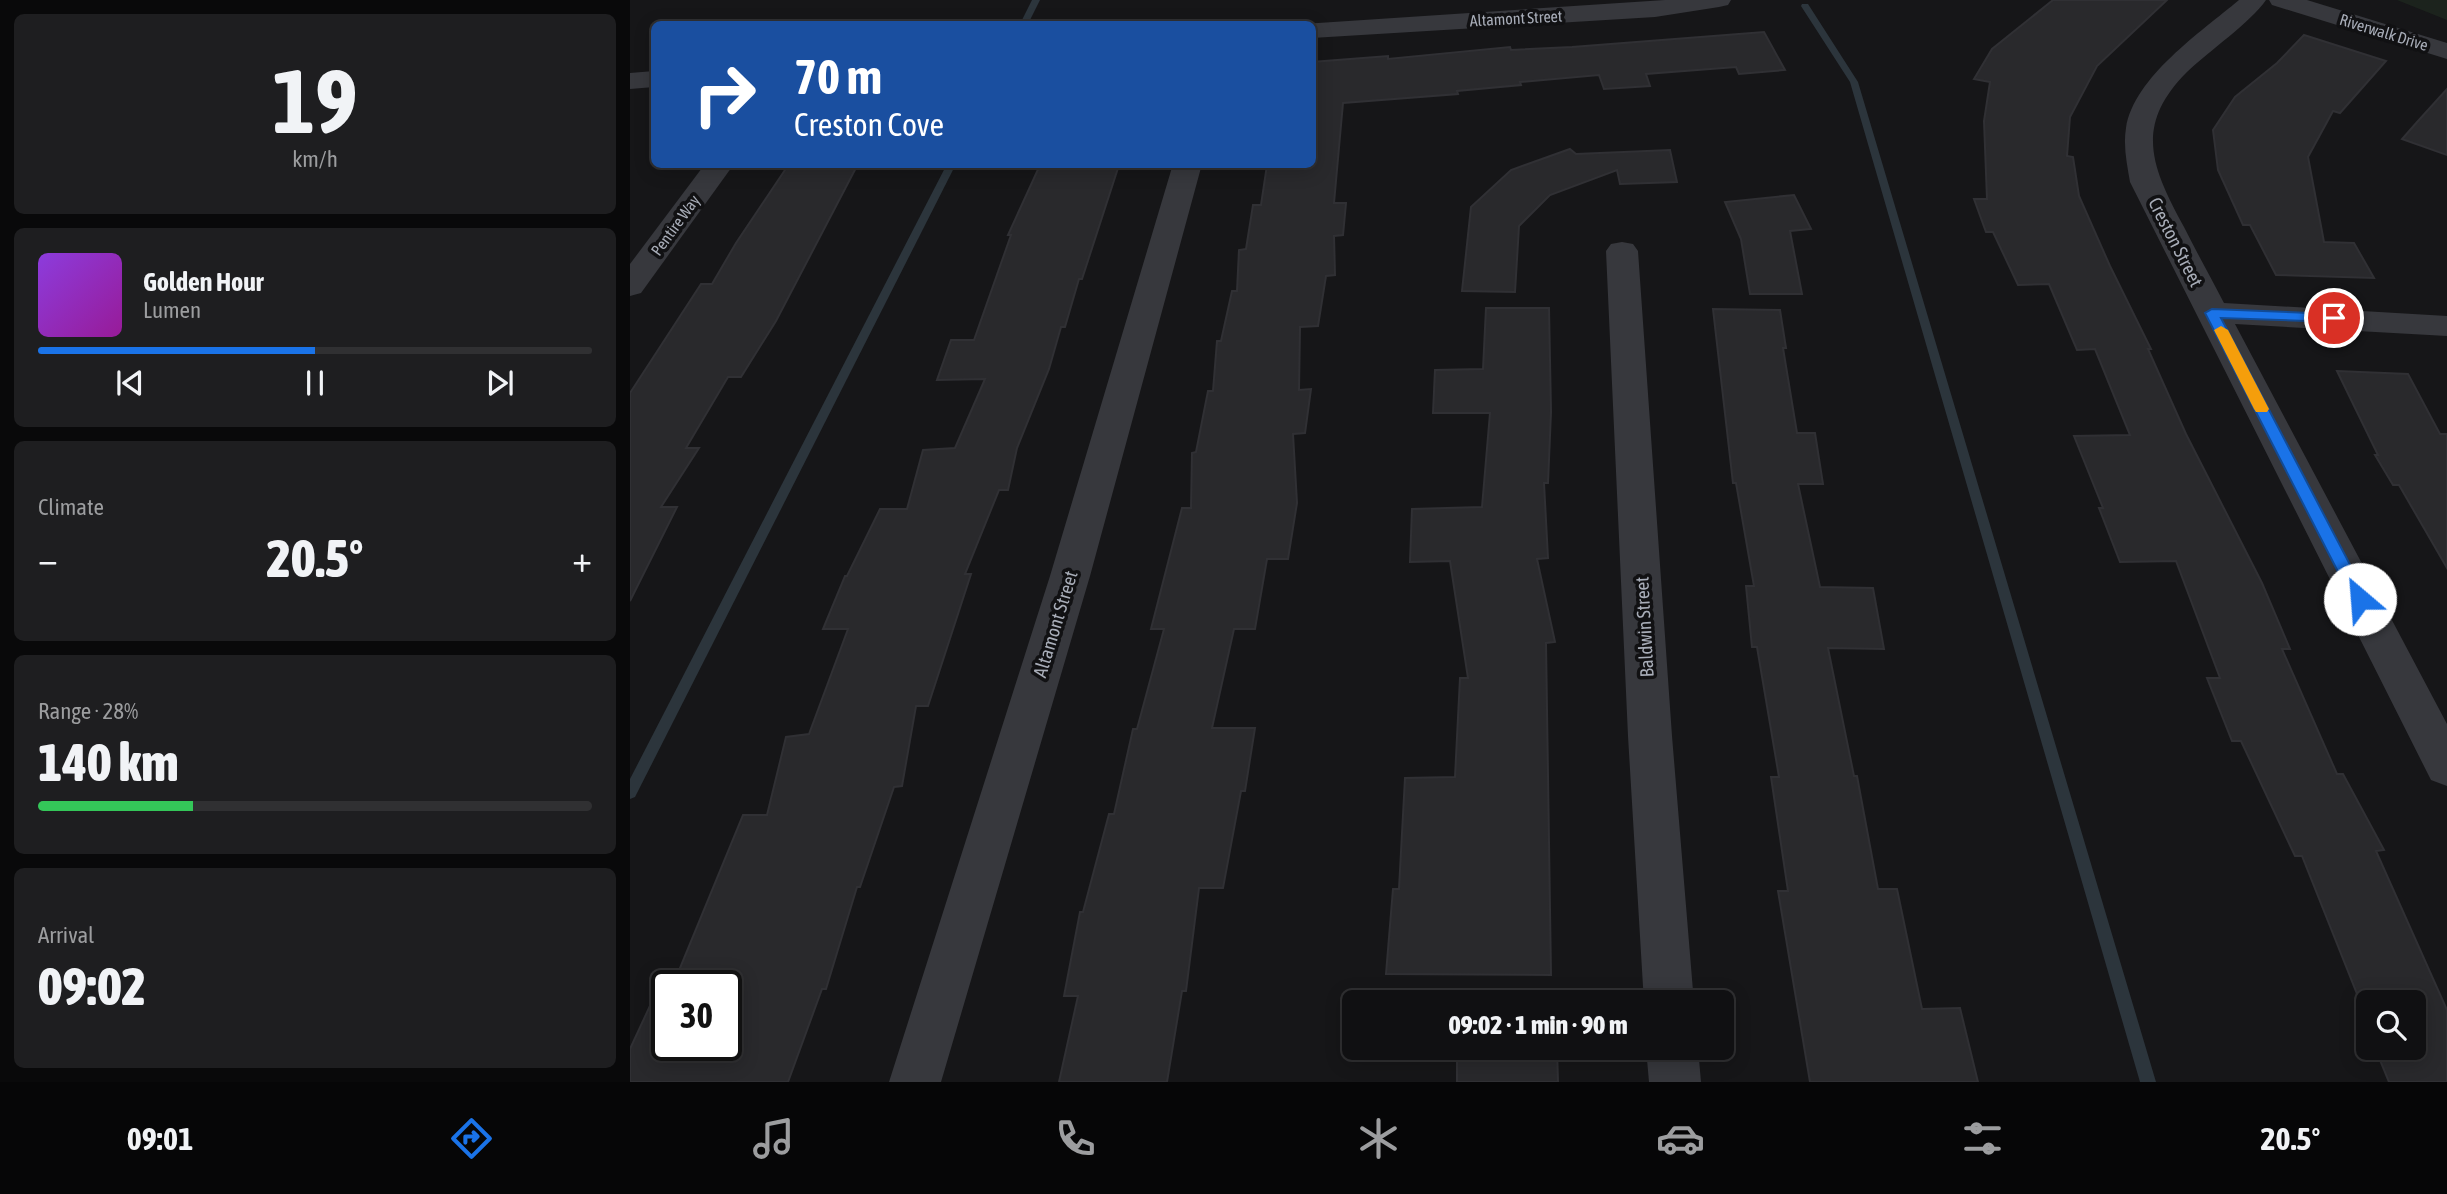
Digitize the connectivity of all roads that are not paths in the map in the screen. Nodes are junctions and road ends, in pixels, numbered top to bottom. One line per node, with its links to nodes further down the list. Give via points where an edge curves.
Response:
1 (1719, 0): 4 (street, Altamont Street, via 1608,13)
2 (2254, 0): 12 (street, Creston Street, via 2154,91 2141,118 2138,147 2145,182)
3 (2281, 0): 5 (street, Riverwalk Drive)
4 (1316, 30)
5 (2447, 51)
6 (651, 79): 7 (street)
7 (630, 81)
8 (717, 168): 11 (street, Pentire Way)
9 (1187, 168): 17 (street, Altamont Street, via 1070,576)
10 (1622, 251): 15 (street, Baldwin Street)
11 (630, 286)
12 (2212, 313): 13 (street); 14 (street, Creston Street)
13 (2447, 326)
14 (2447, 766)
15 (1668, 990)
16 (1673, 1060): 18 (street)
17 (915, 1082)
18 (1675, 1082)

